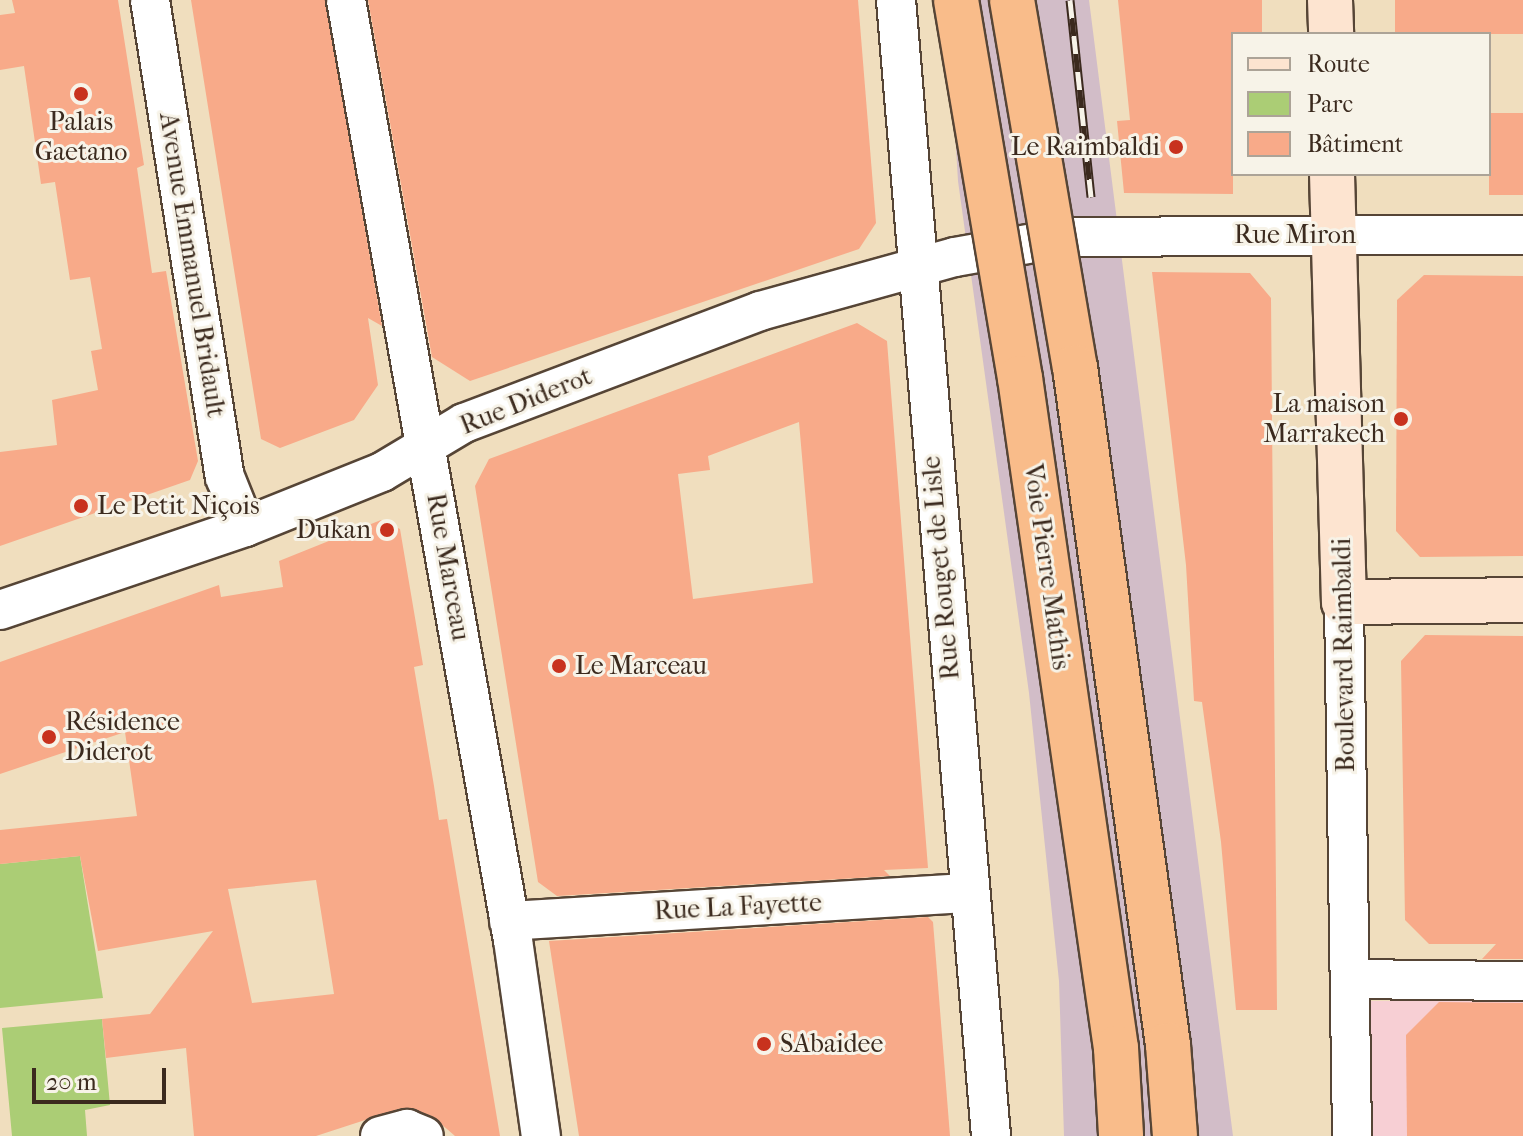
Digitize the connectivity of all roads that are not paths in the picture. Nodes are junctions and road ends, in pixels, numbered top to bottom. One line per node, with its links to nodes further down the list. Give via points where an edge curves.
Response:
1 (150, 0): 14 (street, Avenue Emmanuel Bridault, via 225,477)
2 (346, 0): 13 (street, Rue Marceau)
3 (896, 0): 12 (street, Rue Rouget de Lisle)
4 (956, 0): 26 (highway, Voie Pierre Mathis, bridge, via 1020,378 1116,1048)
5 (1012, 0): 27 (highway, bridge, via 1075,367 1168,1045)
6 (1330, 0): 7 (street)
7 (1331, 32)
8 (1332, 176): 9 (street, Boulevard Raimbaldi)
9 (1333, 235): 10 (street, Rue Miron); 11 (street, Rue Miron); 16 (street, Boulevard Raimbaldi)
10 (1523, 235)
11 (1067, 237): 12 (street, Rue Diderot)
12 (915, 269): 13 (street, Rue Diderot, via 760,311 464,423); 18 (street, Rue Rouget de Lisle)
13 (426, 446): 14 (street, Rue Diderot, via 382,472); 19 (street, Rue Marceau)
14 (245, 527): 17 (street, Rue Diderot)
15 (1523, 600): 16 (street)
16 (1344, 602): 20 (street, Boulevard Raimbaldi)
17 (0, 610)
18 (967, 893): 19 (street, Rue La Fayette); 25 (street, Rue Rouget de Lisle)
19 (509, 921): 24 (street, Rue Marceau)
20 (1351, 979): 21 (street); 28 (street, Boulevard Raimbaldi)
21 (1523, 981)
22 (380, 1136): 23 (street, via 407,1129)
23 (424, 1136)
24 (541, 1136)
25 (991, 1136)
26 (1121, 1136)
27 (1175, 1136)
28 (1352, 1136)

